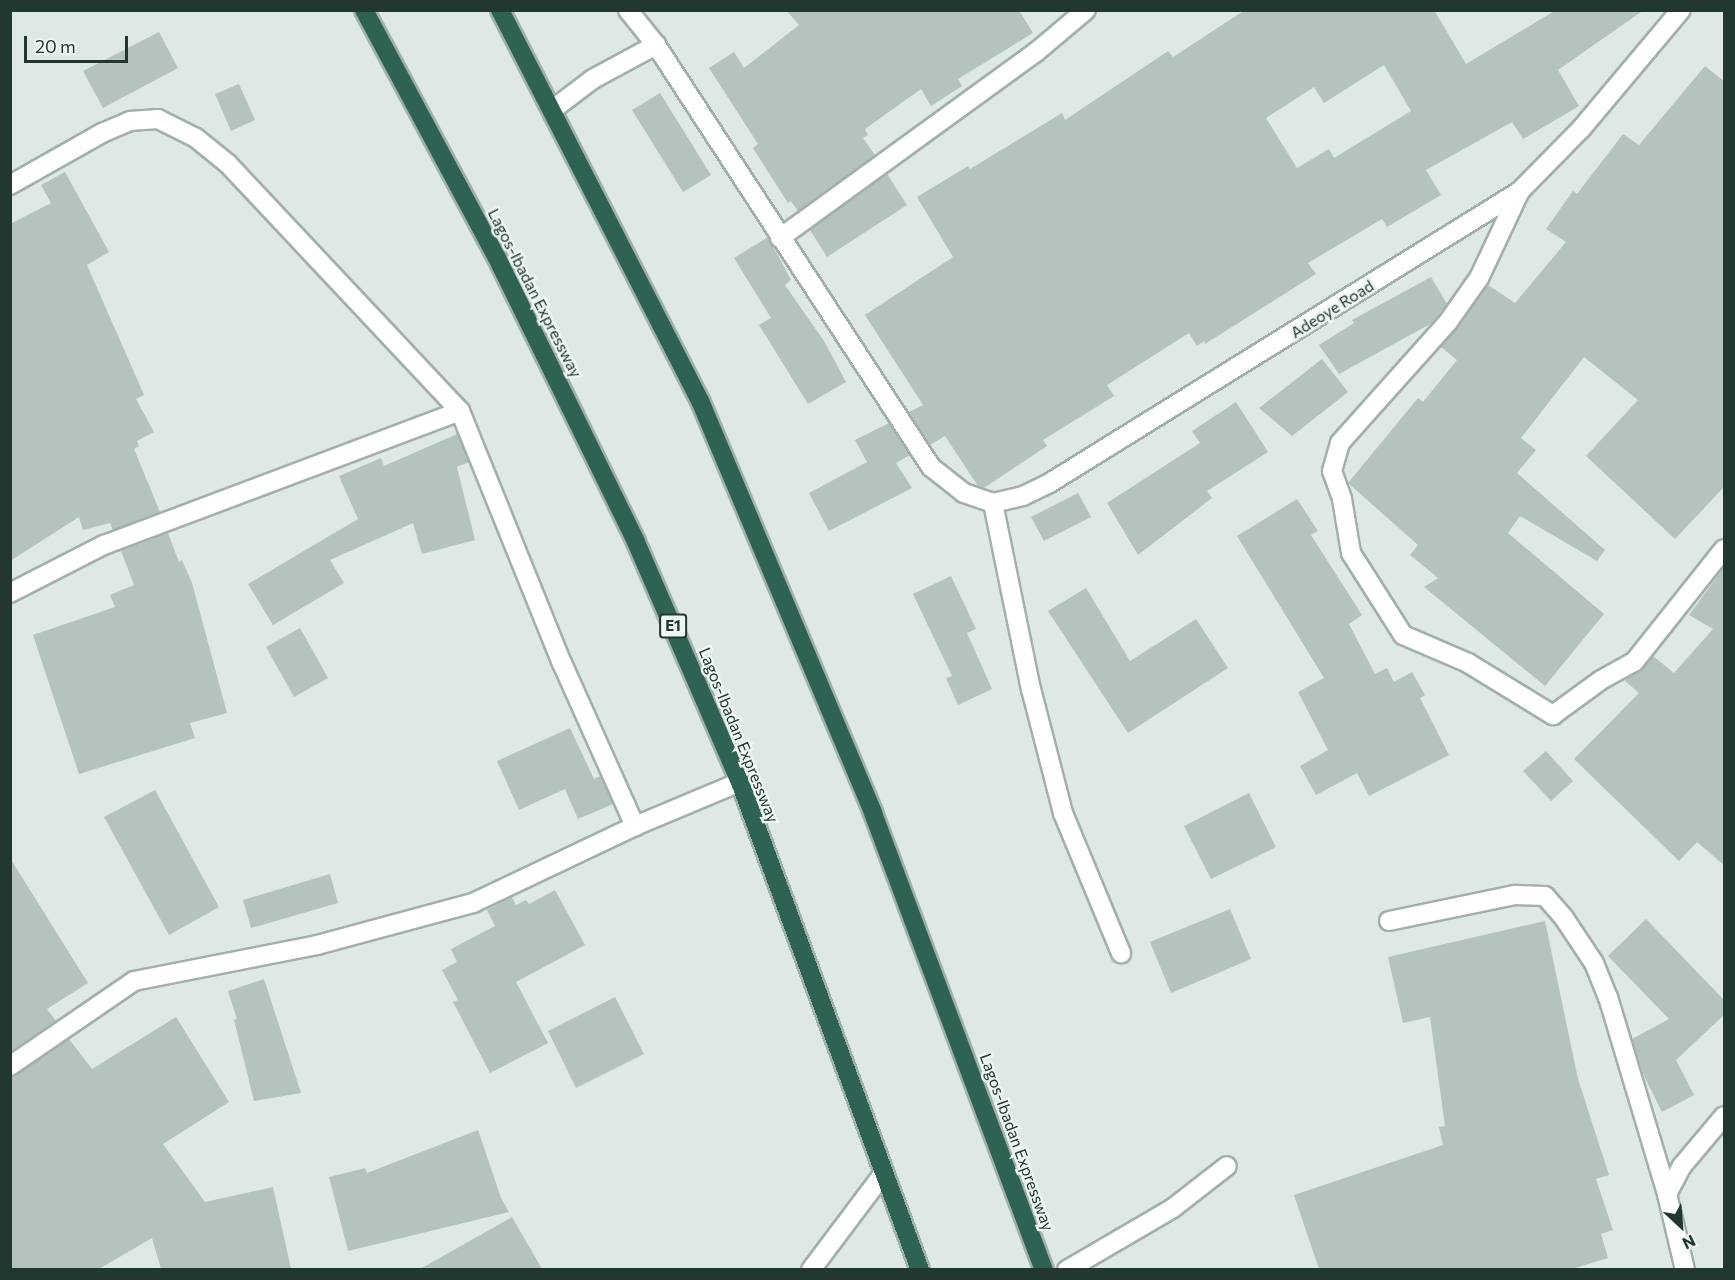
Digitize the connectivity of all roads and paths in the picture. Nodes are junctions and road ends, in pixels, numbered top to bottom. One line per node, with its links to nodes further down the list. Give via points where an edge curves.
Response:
1 (364, 10): 15 (highway, Lagos-Ibadan Expressway / E1, via 500,264 626,520)
2 (500, 10): 7 (highway, Lagos-Ibadan Expressway)
3 (628, 10): 6 (street, Adeoye Road)
4 (1086, 10): 10 (street, via 1036,52)
5 (1681, 10): 9 (street, Adeoye Road, via 1581,129)
6 (656, 45): 7 (street, via 593,79); 10 (street, Adeoye Road)
7 (552, 110): 26 (highway, Lagos-Ibadan Expressway, via 701,403 873,813)
8 (10, 185): 11 (street, via 130,121 158,119 196,138 228,164)
9 (1520, 191): 12 (street, Adeoye Road, via 1048,484 1023,496); 13 (street, via 1479,278 1448,322 1340,443 1332,471 1342,499 1351,554 1403,635 1468,663 1554,715 1601,680 1634,662)
10 (780, 238): 12 (street, Adeoye Road, via 931,467 964,493)
11 (460, 411): 14 (street, via 104,545); 16 (street, via 562,663)
12 (993, 502): 18 (street, via 1031,689 1063,813)
13 (1725, 549)
14 (10, 593)
15 (740, 782): 16 (street); 22 (highway, Lagos-Ibadan Expressway / E1)
16 (635, 825): 19 (street, via 473,903 317,945 134,981)
17 (1389, 921): 23 (street, via 1515,895 1545,896 1594,963 1608,997)
18 (1120, 953)
19 (10, 1066)
20 (1725, 1116): 23 (street, via 1682,1166)
21 (1227, 1166): 27 (street, via 1173,1208)
22 (884, 1174): 24 (street); 25 (highway, Lagos-Ibadan Expressway / E1)
23 (1667, 1194): 28 (street)
24 (811, 1269)
25 (920, 1269)
26 (1044, 1269)
27 (1067, 1269)
28 (1685, 1269)

